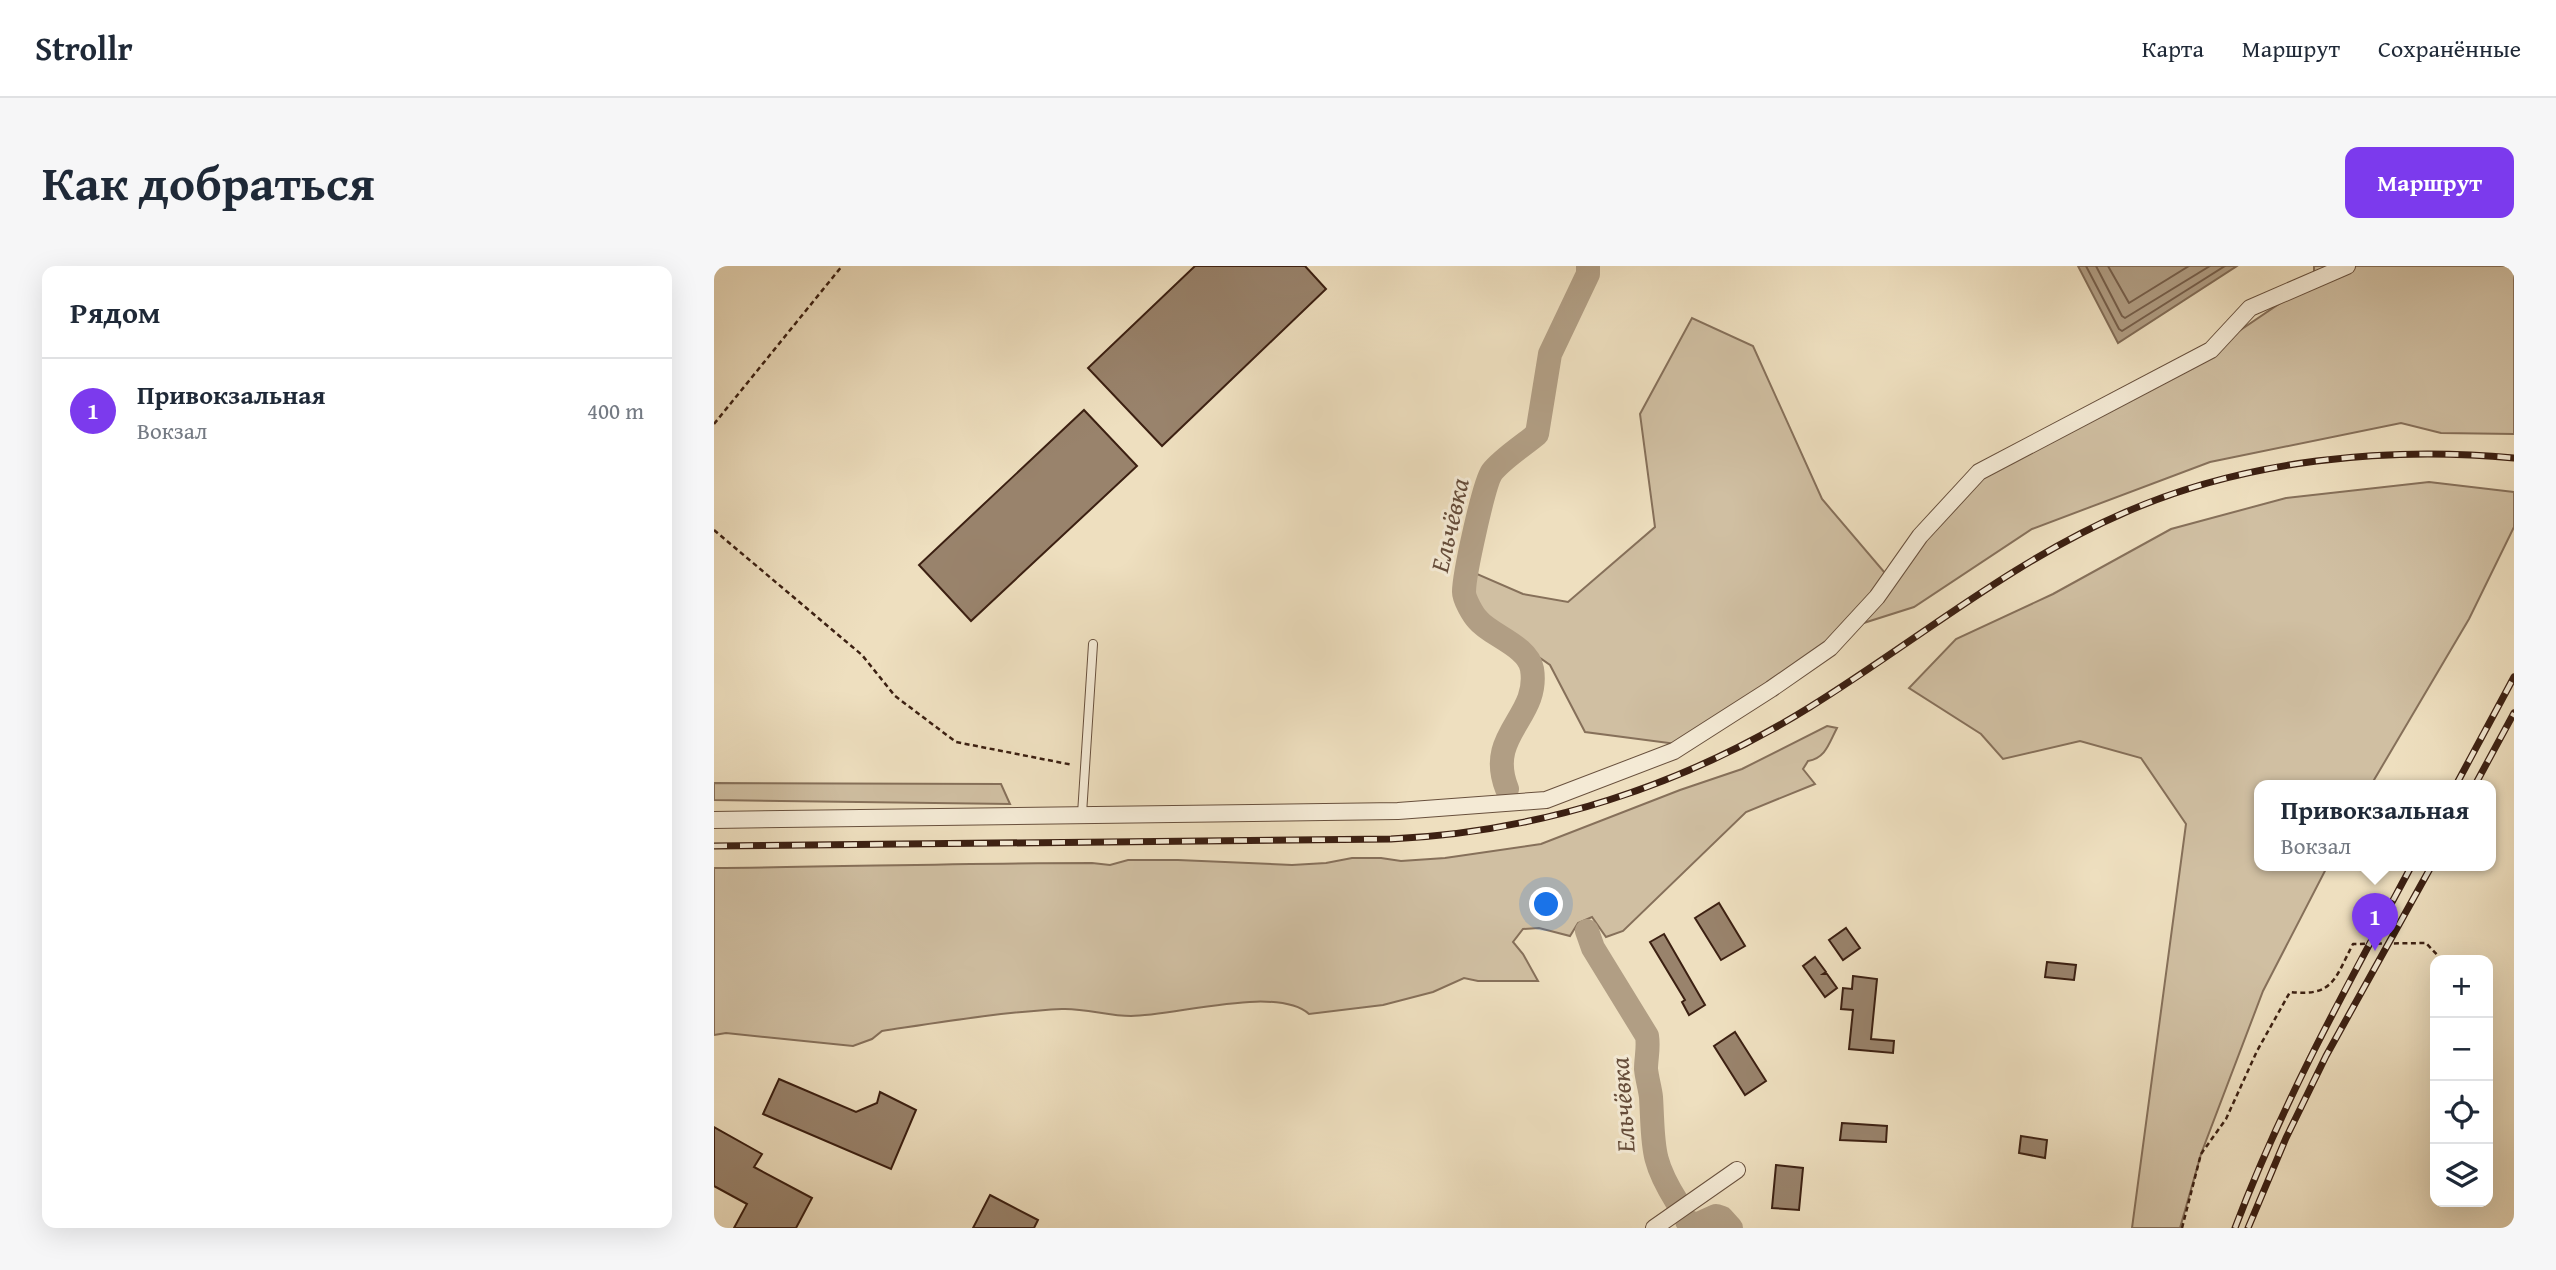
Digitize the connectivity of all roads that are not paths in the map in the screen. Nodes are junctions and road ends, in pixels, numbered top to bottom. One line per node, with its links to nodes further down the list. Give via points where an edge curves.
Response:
1 (2347, 266): 3 (street, via 2250,307 2211,350 1979,472 1920,536 1877,597 1830,648 1674,751 1546,800 1398,811)
2 (1093, 644): 3 (lane)
3 (1082, 814): 4 (street)
4 (714, 820)
5 (1737, 1170): 6 (street)
6 (1654, 1228)

